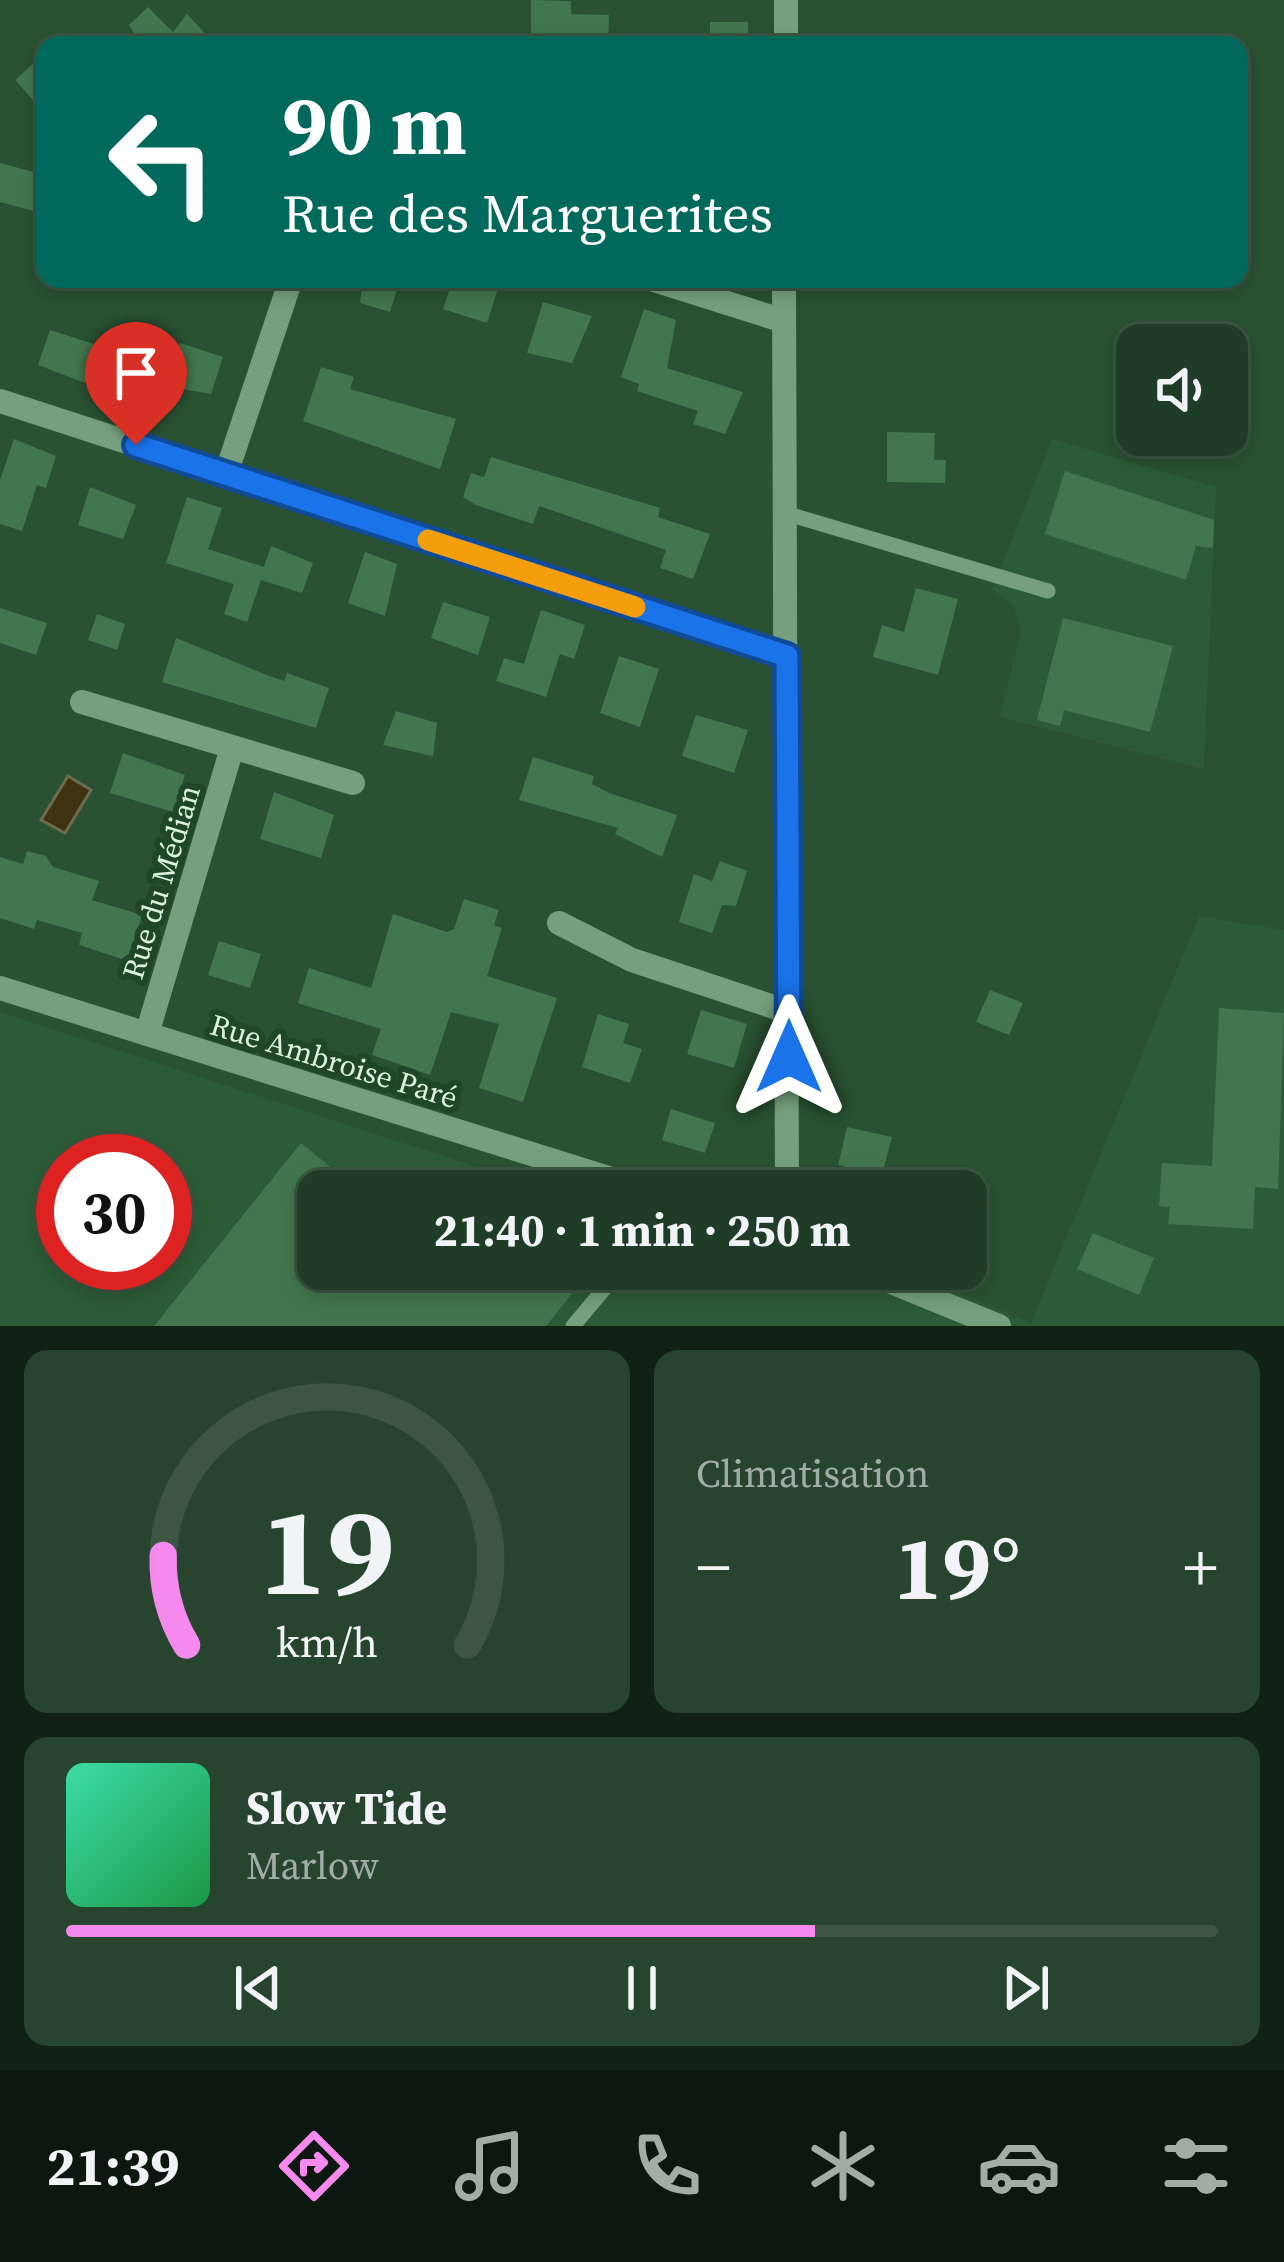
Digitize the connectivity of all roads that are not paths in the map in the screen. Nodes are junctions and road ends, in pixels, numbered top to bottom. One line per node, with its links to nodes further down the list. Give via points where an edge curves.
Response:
1 (786, 0): 2 (street)
2 (786, 36)
3 (288, 288): 8 (street)
4 (680, 288): 6 (street)
5 (784, 288): 6 (street)
6 (784, 321): 9 (street)
7 (0, 401): 8 (street)
8 (226, 474): 11 (street)
9 (788, 514): 10 (lane); 11 (street)
10 (1048, 591)
11 (787, 656): 17 (street)
12 (82, 702): 13 (street)
13 (232, 748): 14 (street); 18 (street, Rue du Médian)
14 (352, 783)
15 (559, 923): 17 (street, via 632,960)
16 (0, 988): 18 (street, Rue Ambroise Paré)
17 (789, 1012): 20 (street)
18 (147, 1034): 19 (street, Rue Ambroise Paré)
19 (583, 1170)
20 (788, 1170)
21 (603, 1290): 23 (lane)
22 (911, 1290): 24 (street)
23 (573, 1326)
24 (999, 1326)

